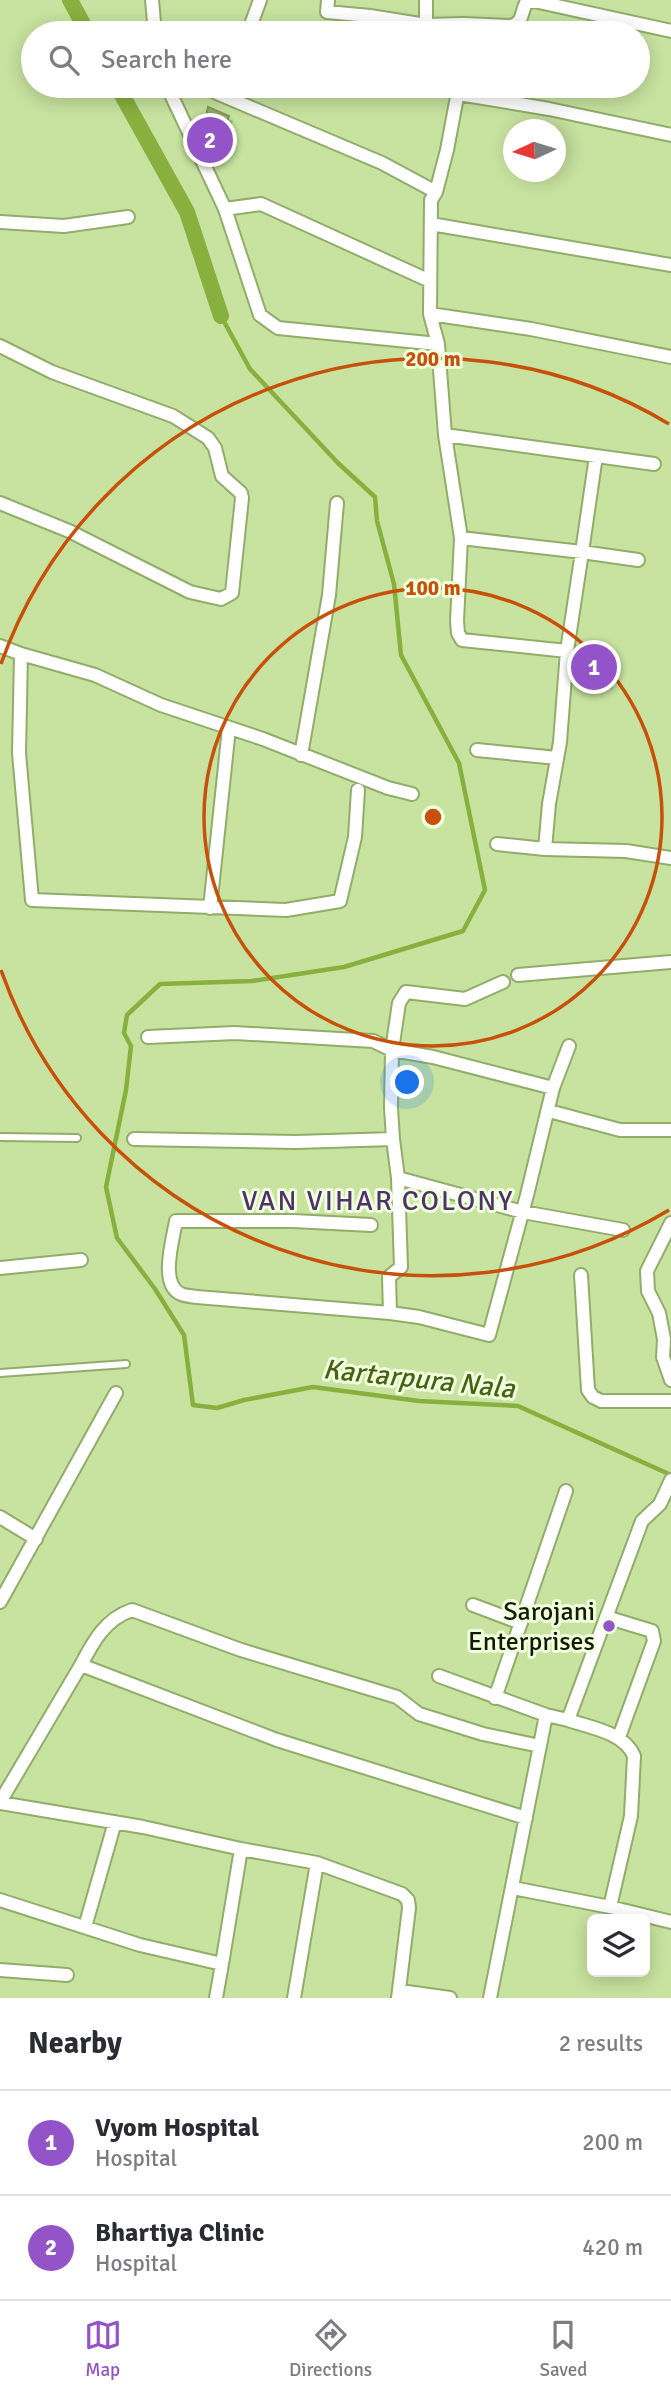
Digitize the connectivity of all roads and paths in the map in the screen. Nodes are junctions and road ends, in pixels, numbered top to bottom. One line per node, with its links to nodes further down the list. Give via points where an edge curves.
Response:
1 (152, 0): 5 (street)
2 (260, 0): 6 (street)
3 (328, 0): 7 (street, via 327,12)
4 (426, 0): 8 (street)
5 (154, 21)
6 (252, 21)
7 (401, 21)
8 (426, 21)
9 (520, 21): 10 (street, via 526,3 534,1)
10 (625, 21)
11 (650, 26): 12 (street)
12 (671, 31)
13 (173, 98): 19 (street)
14 (243, 98): 18 (street)
15 (457, 98): 18 (street)
16 (495, 98): 17 (street)
17 (671, 135)
18 (436, 192): 22 (street, via 431,200)
19 (225, 209): 24 (street, via 261,204); 26 (street, via 260,315 278,328)
20 (128, 217): 21 (street, via 64,226)
21 (0, 222)
22 (431, 224): 23 (street); 24 (street)
23 (671, 265)
24 (430, 281): 25 (street)
25 (430, 314): 26 (street); 28 (street)
26 (438, 344): 29 (street)
27 (0, 346): 32 (street, via 52,372 173,416 208,438 222,476 242,498 232,593 221,599 190,592 69,531)
28 (671, 357)
29 (445, 435): 30 (street); 34 (street)
30 (596, 456): 31 (street); 35 (street)
31 (654, 464)
32 (0, 503)
33 (337, 503): 42 (street, via 329,595)
34 (461, 538): 35 (street); 38 (street, via 457,621 461,640)
35 (582, 552): 36 (street); 38 (street)
36 (638, 560)
37 (0, 646): 39 (street)
38 (567, 651): 43 (street)
39 (21, 654): 40 (street, via 94,675); 49 (street, via 19,752 32,901)
40 (229, 728): 42 (street); 49 (street)
41 (477, 750): 43 (street)
42 (301, 755): 45 (street)
43 (557, 758): 47 (street)
44 (358, 790): 49 (street, via 355,837 340,901 286,910)
45 (412, 794)
46 (497, 844): 47 (street)
47 (545, 849): 48 (street, via 626,851)
48 (671, 858)
49 (210, 908)
50 (671, 962): 51 (street)
51 (518, 975)
52 (503, 982): 55 (street, via 465,999 406,992 399,1003)
53 (148, 1037): 55 (street, via 235,1033 373,1041)
54 (569, 1046): 56 (street)
55 (392, 1050): 56 (street); 62 (street)
56 (553, 1088): 57 (street)
57 (549, 1111): 58 (street, via 620,1130); 64 (street)
58 (671, 1130)
59 (0, 1137): 60 (lane)
60 (77, 1138)
61 (134, 1139): 62 (street)
62 (393, 1139): 63 (street)
63 (398, 1178): 64 (street); 71 (street, via 401,1266 389,1277)
64 (523, 1212): 67 (street); 71 (street, via 489,1335)
65 (370, 1225): 71 (street, via 176,1221 169,1276 178,1293 197,1297)
66 (671, 1225): 72 (street, via 647,1271 648,1291 659,1313)
67 (623, 1230)
68 (81, 1260): 69 (street)
69 (0, 1268)
70 (581, 1275): 77 (street, via 588,1390 601,1401)
71 (390, 1313)
72 (667, 1357): 75 (street)
73 (127, 1364): 74 (lane)
74 (0, 1373)
75 (671, 1380)
76 (116, 1393): 81 (street)
77 (671, 1401)
78 (671, 1480): 84 (street, via 660,1504 642,1521)
79 (566, 1491): 85 (street)
80 (0, 1517): 81 (street)
81 (36, 1539): 82 (street)
82 (0, 1602)
83 (473, 1605): 85 (street)
84 (606, 1617): 90 (street); 91 (street, via 652,1632 654,1641)
85 (521, 1623): 88 (street)
86 (82, 1665): 92 (street, via 107,1624 132,1610 241,1650 397,1697 419,1714); 93 (street); 94 (street, via 276,1740)
87 (439, 1675): 88 (street)
88 (495, 1698): 89 (street)
89 (546, 1716): 90 (street); 92 (street)
90 (568, 1720): 91 (street)
91 (619, 1737): 100 (street, via 634,1756 631,1816)
92 (540, 1745): 94 (street)
93 (0, 1802): 95 (street)
94 (526, 1818): 98 (street)
95 (115, 1822): 96 (street); 102 (street)
96 (241, 1849): 97 (street); 103 (street)
97 (317, 1863): 106 (street, via 408,1900); 108 (street)
98 (513, 1888): 100 (street); 110 (street)
99 (0, 1899): 102 (street)
100 (610, 1907): 101 (street)
101 (671, 1922)
102 (85, 1927): 103 (street)
103 (222, 1964): 107 (street)
104 (0, 1970): 105 (street)
105 (66, 1975)
106 (399, 1995): 109 (street)
107 (216, 1998)
108 (294, 1998)
109 (450, 1998)
110 (490, 1998)

